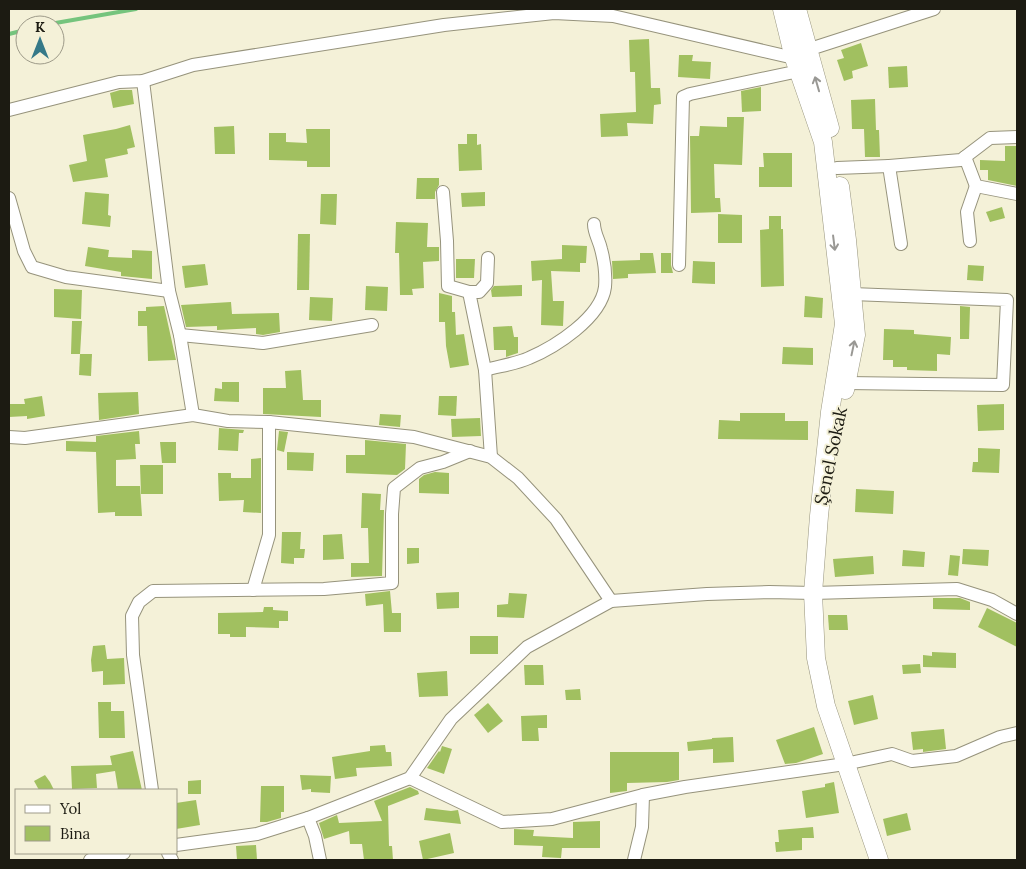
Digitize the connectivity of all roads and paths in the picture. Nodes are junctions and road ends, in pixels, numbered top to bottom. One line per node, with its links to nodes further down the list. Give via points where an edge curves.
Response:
1 (782, 9): 4 (street, Şenel Sokak)
2 (797, 9): 4 (street, Şenel Sokak)
3 (934, 9): 4 (street)
4 (800, 60): 5 (street, via 614,16 554,13 444,24 193,65); 10 (street, Şenel Sokak, one-way to 4, via 834,141); 19 (street, via 683,97); 32 (street, Şenel Sokak, one-way to 32, via 823,142 844,324 830,412)
5 (143, 81): 6 (street, via 119,82); 20 (street)
6 (9, 110)
7 (1017, 137): 8 (street, via 990,138)
8 (965, 157): 9 (street, via 961,160); 11 (street)
9 (889, 166): 10 (street); 17 (street)
10 (837, 168): 22 (street, Şenel Sokak)
11 (976, 186): 13 (street); 16 (street, via 967,212)
12 (443, 192): 21 (street, via 448,286)
13 (1017, 194)
14 (9, 198): 20 (street, via 24,251 32,267 66,278)
15 (594, 224): 25 (street, via 594,233 601,248 605,288 598,305 558,343 528,359)
16 (970, 242)
17 (901, 244)
18 (488, 258): 21 (street, via 487,283 479,292)
19 (679, 265)
20 (169, 291): 24 (street)
21 (469, 292): 25 (street)
22 (852, 294): 26 (street, Şenel Sokak, one-way to 22, via 856,335); 26 (street, via 1007,300 1003,386)
23 (372, 325): 24 (street, via 262,343)
24 (180, 335): 27 (street)
25 (485, 370): 31 (street)
26 (846, 383): 32 (street, Şenel Sokak)
27 (193, 415): 28 (street, via 228,421); 29 (street)
28 (269, 422): 30 (street, via 414,437); 33 (street, via 269,535)
29 (9, 438)
30 (470, 451): 31 (street); 33 (street, via 420,468 394,488 392,583 324,589)
31 (491, 457): 35 (street, via 518,478 556,519)
32 (819, 516): 34 (street)
33 (254, 590): 40 (street, via 153,591 139,602 132,616 133,655)
34 (813, 593): 35 (street, via 733,593); 36 (street, via 957,589 992,600); 38 (street, via 816,658 826,706)
35 (612, 601): 39 (street, via 527,647 451,719)
36 (1017, 614)
37 (1017, 733): 38 (street, via 956,756 912,761 892,754)
38 (845, 764): 41 (street); 48 (street)
39 (410, 778): 41 (street, via 502,822 552,819); 42 (street)
40 (152, 789)
41 (642, 795): 47 (street, via 642,827)
42 (308, 818): 43 (street, via 257,834); 46 (street)
43 (178, 845)
44 (119, 854): 45 (street)
45 (90, 860)
46 (320, 860)
47 (634, 860)
48 (879, 860)

